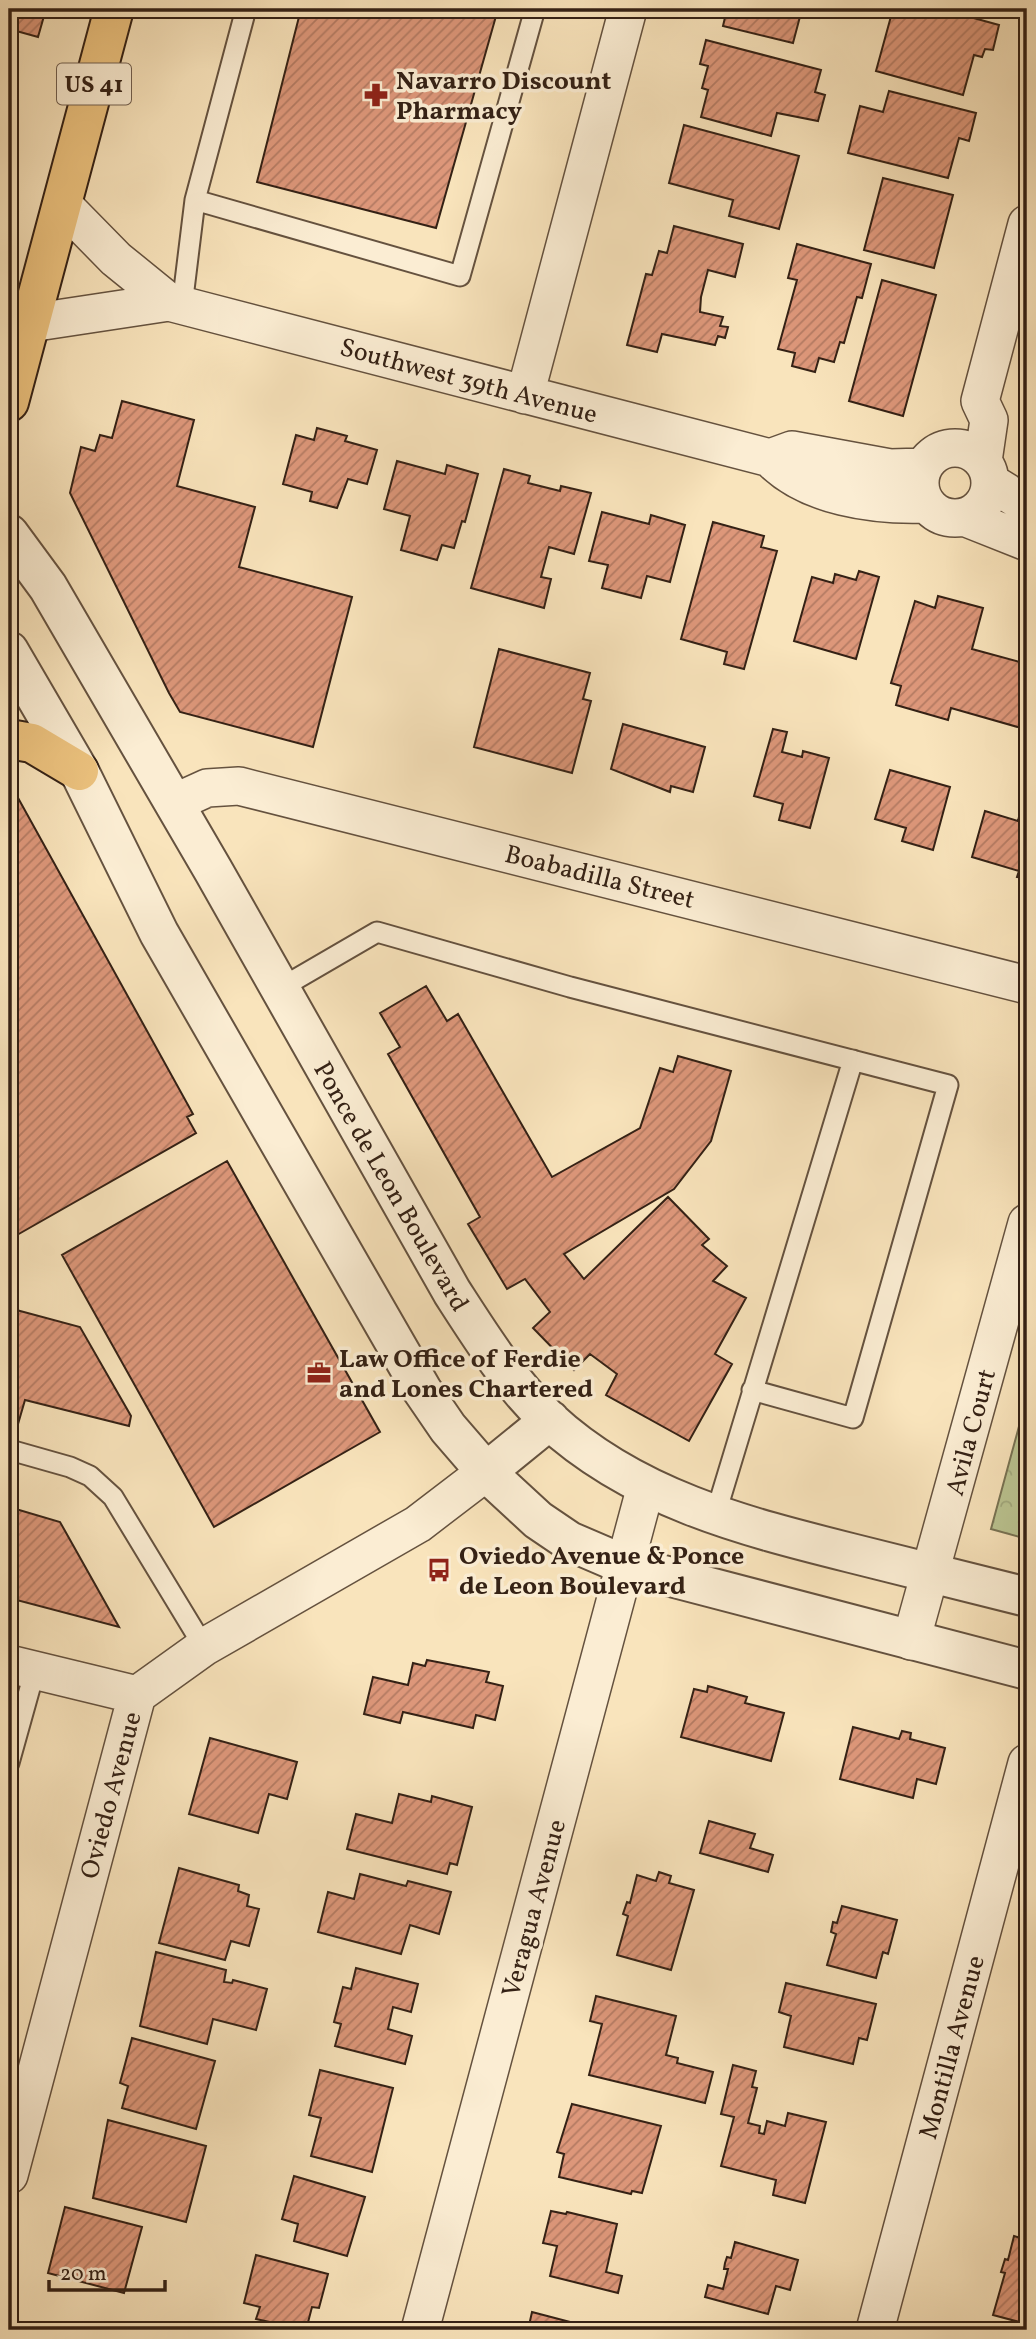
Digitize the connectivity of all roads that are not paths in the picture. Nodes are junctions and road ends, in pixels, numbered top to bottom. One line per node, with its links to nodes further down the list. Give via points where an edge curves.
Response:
1 (114, 9): 6 (main road, US 41)
2 (246, 9): 5 (lane)
3 (535, 9): 5 (lane, via 460,276)
4 (628, 9): 10 (street)
5 (195, 200): 8 (lane)
6 (62, 204): 8 (street, Southwest 39th Avenue, via 116,259); 9 (main road, US 41)
7 (1027, 224): 11 (street)
8 (176, 304): 9 (street, Southwest 39th Avenue); 10 (street, Southwest 39th Avenue)
9 (30, 323): 12 (main road, US 41)
10 (525, 395): 13 (street, Southwest 39th Avenue)
11 (980, 401): 14 (street, via 966,407 951,425); 15 (street, via 989,420)
12 (9, 402)
13 (769, 458): 14 (street, Southwest 39th Avenue, via 792,450 890,468); 16 (street, Southwest 39th Avenue, via 783,472 814,487 878,502)
14 (933, 458): 15 (street, Southwest 39th Avenue, via 965,449); 16 (street, via 919,486)
15 (986, 472): 17 (street, Southwest 39th Avenue); 18 (street, via 983,503)
16 (926, 503): 18 (street, Southwest 39th Avenue, via 939,515)
17 (1027, 505)
18 (964, 517): 20 (street, Southwest 39th Avenue)
19 (9, 534): 24 (street, Ponce de Leon Boulevard, via 48,587)
20 (1027, 541)
21 (9, 651): 23 (street)
22 (9, 739): 23 (main road, via 32,743)
23 (79, 771): 32 (street, via 159,933 380,1321 442,1418)
24 (174, 803): 25 (street, Boabadilla Street, via 207,788 239,786); 26 (street, Ponce de Leon Boulevard)
25 (1027, 985)
26 (279, 989): 27 (lane, via 377,932); 30 (street, Ponce de Leon Boulevard, via 452,1292 524,1395)
27 (853, 1060): 29 (lane); 29 (lane, via 948,1085 853,1418)
28 (1027, 1223): 36 (street, Avila Court)
29 (752, 1390): 34 (lane)
30 (550, 1420): 32 (street); 33 (street, Ponce de Leon Boulevard, via 616,1470)
31 (10, 1450): 39 (lane, via 90,1476 113,1497)
32 (486, 1472): 35 (street, via 538,1520 569,1541); 39 (street, Oviedo Avenue, via 418,1524)
33 (646, 1486): 34 (street, Ponce de Leon Boulevard); 35 (street, Veragua Avenue)
34 (715, 1516): 36 (street, Ponce de Leon Boulevard)
35 (625, 1565): 38 (street); 47 (street, Veragua Avenue)
36 (931, 1573): 37 (street, Ponce de Leon Boulevard); 38 (street, Avila Court)
37 (1027, 1597)
38 (911, 1641): 41 (street)
39 (204, 1647): 42 (street, Oviedo Avenue)
40 (22, 1667): 42 (street); 43 (lane)
41 (1027, 1670)
42 (137, 1695): 45 (street, Oviedo Avenue)
43 (9, 1763)
44 (1027, 1763): 48 (street, Montilla Avenue)
45 (17, 2114): 46 (street, Oviedo Avenue)
46 (9, 2175)
47 (420, 2330)
48 (875, 2330)

